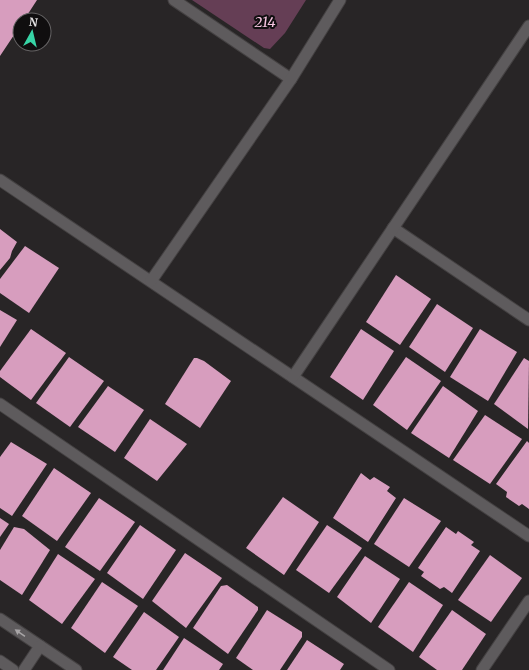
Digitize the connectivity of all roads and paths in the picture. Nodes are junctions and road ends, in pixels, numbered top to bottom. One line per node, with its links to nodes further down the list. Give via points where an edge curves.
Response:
1 (174, 0): 4 (street)
2 (340, 0): 4 (street)
3 (529, 26): 6 (street)
4 (291, 79): 7 (street)
5 (0, 180): 7 (street)
6 (393, 228): 8 (street); 9 (street)
7 (151, 282): 9 (street)
8 (529, 320)
9 (293, 377): 11 (street)
10 (0, 404): 19 (street)
11 (529, 536)
12 (529, 601): 20 (street)
13 (0, 619): 14 (street, one-way to 13)
14 (40, 646): 17 (street); 18 (street)
15 (0, 662): 16 (street)
16 (13, 670)
17 (24, 670)
18 (76, 670)
19 (388, 670)
20 (482, 670)

